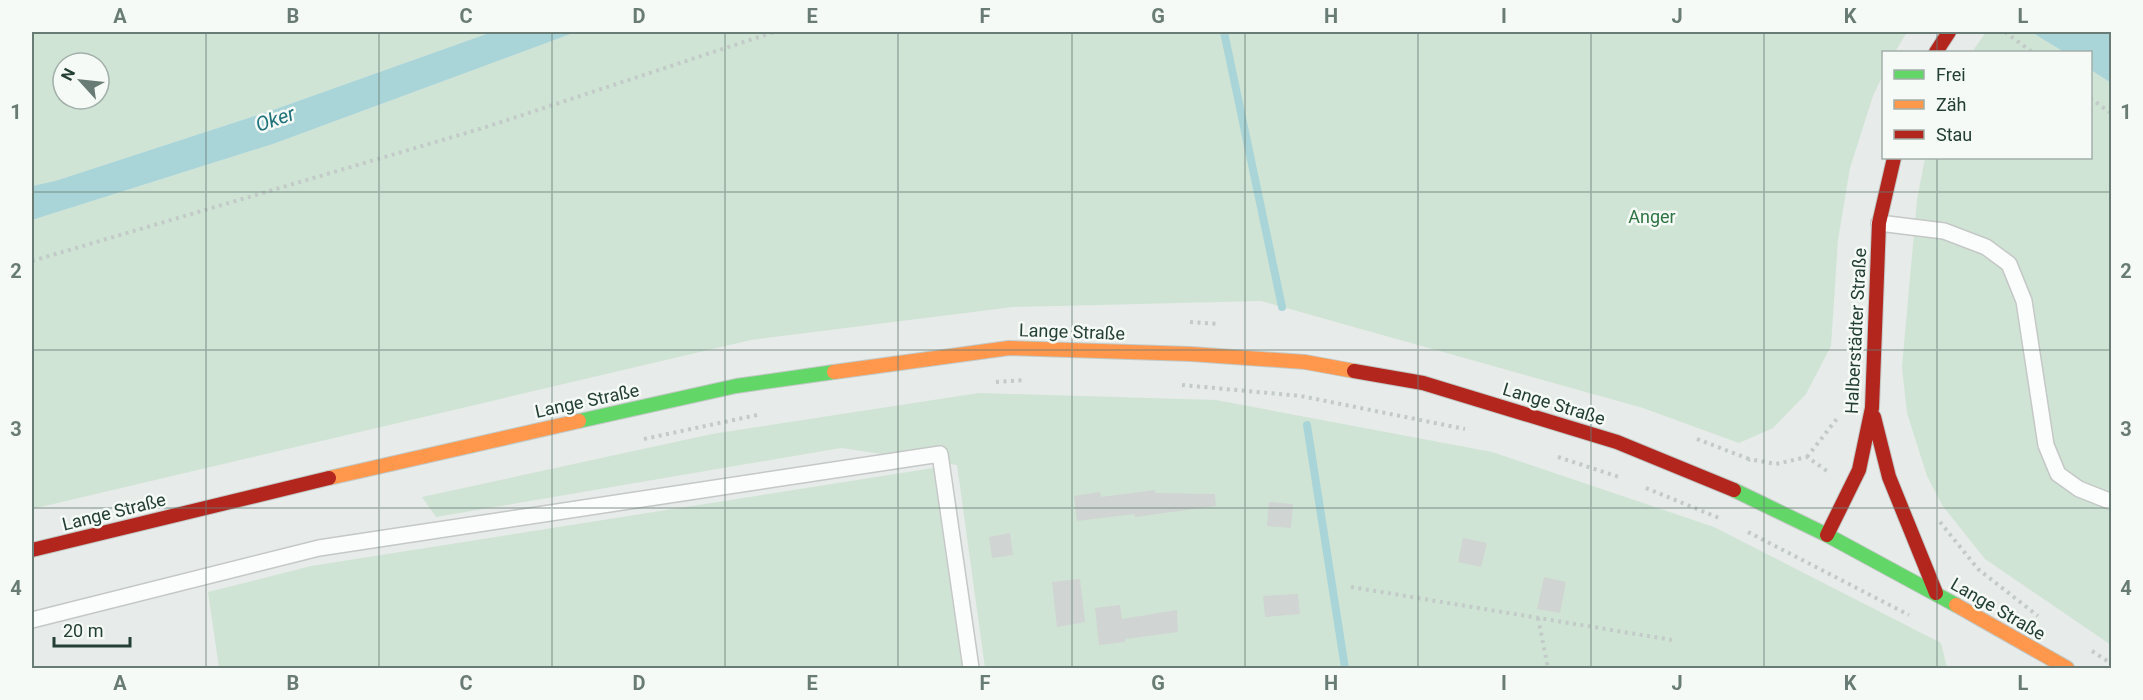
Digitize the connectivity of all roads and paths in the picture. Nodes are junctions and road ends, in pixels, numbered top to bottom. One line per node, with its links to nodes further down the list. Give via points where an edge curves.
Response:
1 (774, 32): 10 (path, via 483,128)
2 (1949, 32): 4 (street)
3 (2005, 32): 5 (path)
4 (1937, 51)
5 (2031, 51)
6 (2092, 99): 7 (path)
7 (2112, 114)
8 (1894, 159): 9 (street, Halberstädter Straße)
9 (1879, 223): 11 (street, Halberstädter Straße); 14 (lane, via 1944,231 1986,247 2009,264 2024,302 2046,445 2058,474 2079,489)
10 (32, 261)
11 (1872, 408): 12 (street, Halberstädter Straße, via 1859,470); 20 (street, via 1889,477)
12 (1851, 487): 13 (path, via 1807,457 1776,465 1749,459); 17 (street, Halberstädter Straße)
13 (1736, 491): 17 (street, Lange Straße); 18 (street, Lange Straße, via 1617,442 1423,384 1305,362 1009,348 736,386 408,459)
14 (2112, 502)
15 (1935, 515): 23 (path, via 1978,569)
16 (1745, 530): 21 (path)
17 (1827, 535): 20 (street, Lange Straße)
18 (32, 550)
19 (1351, 587): 22 (path)
20 (1936, 593): 30 (street, Lange Straße)
21 (1910, 615)
22 (1538, 618): 25 (path); 29 (path)
23 (2041, 618)
24 (32, 620): 28 (lane, via 319,548 940,454)
25 (1672, 640)
26 (2085, 647): 27 (path)
27 (2112, 664)
28 (971, 669)
29 (1548, 669)
30 (2067, 669)

